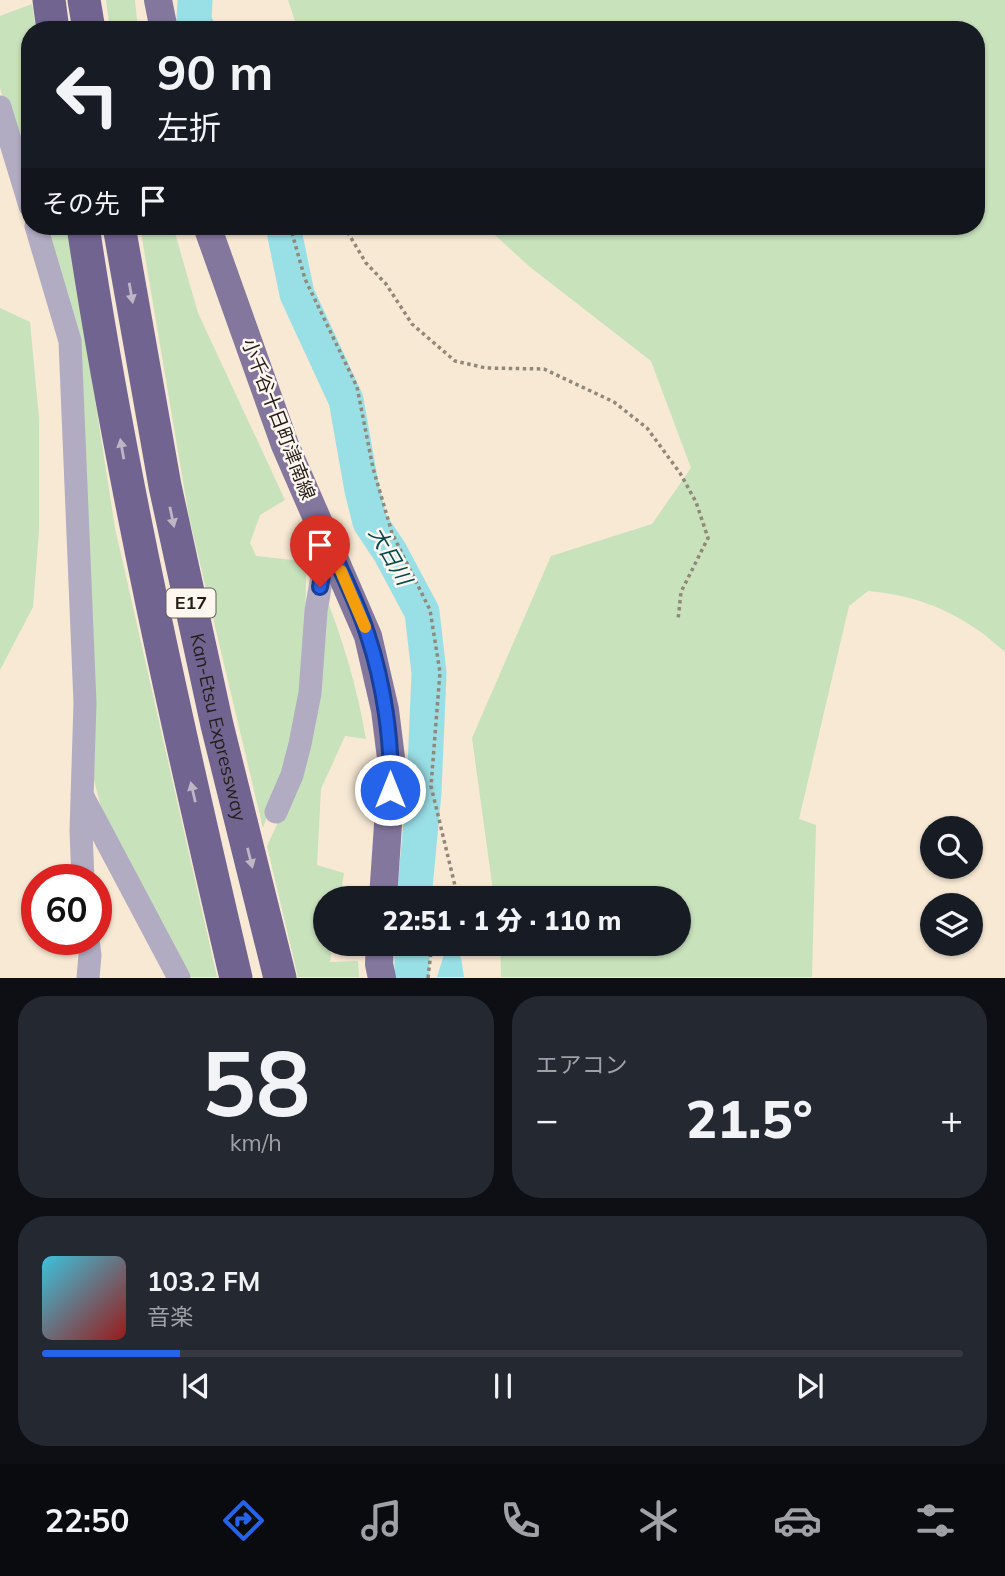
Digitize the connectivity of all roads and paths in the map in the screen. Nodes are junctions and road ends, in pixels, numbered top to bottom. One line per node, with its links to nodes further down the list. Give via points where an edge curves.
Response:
1 (85, 0): 3 (highway)
2 (159, 0): 4 (main road)
3 (88, 21)
4 (162, 21)
5 (0, 107): 6 (street)
6 (21, 176)
7 (39, 235): 15 (street, via 71,341 85,703)
8 (85, 235): 25 (highway, Kan-Etsu Expressway / E17, one-way to 8, via 129,490)
9 (120, 235): 26 (highway, Kan-Etsu Expressway / E17, one-way to 26, via 165,486 217,725)
10 (210, 235): 13 (main road, 小千谷十日町津南線, via 285,445)
11 (293, 235): 19 (path, via 305,279 357,387 392,533 430,610 440,672 431,786)
12 (349, 235): 14 (path, via 412,324 455,361 486,368 544,369 614,402 648,428 680,472 708,538 681,592)
13 (328, 541): 16 (street, via 316,611 310,693 292,775); 18 (main road, 小千谷十日町津南線, via 368,636 385,710 392,766)
14 (678, 621)
15 (82, 795): 17 (street); 24 (street)
16 (276, 812)
17 (83, 864)
18 (384, 886)
19 (455, 886)
20 (90, 955): 23 (street)
21 (379, 956): 27 (main road)
22 (431, 956): 28 (path)
23 (88, 978)
24 (179, 978)
25 (236, 978)
26 (280, 978)
27 (382, 978)
28 (428, 978)

